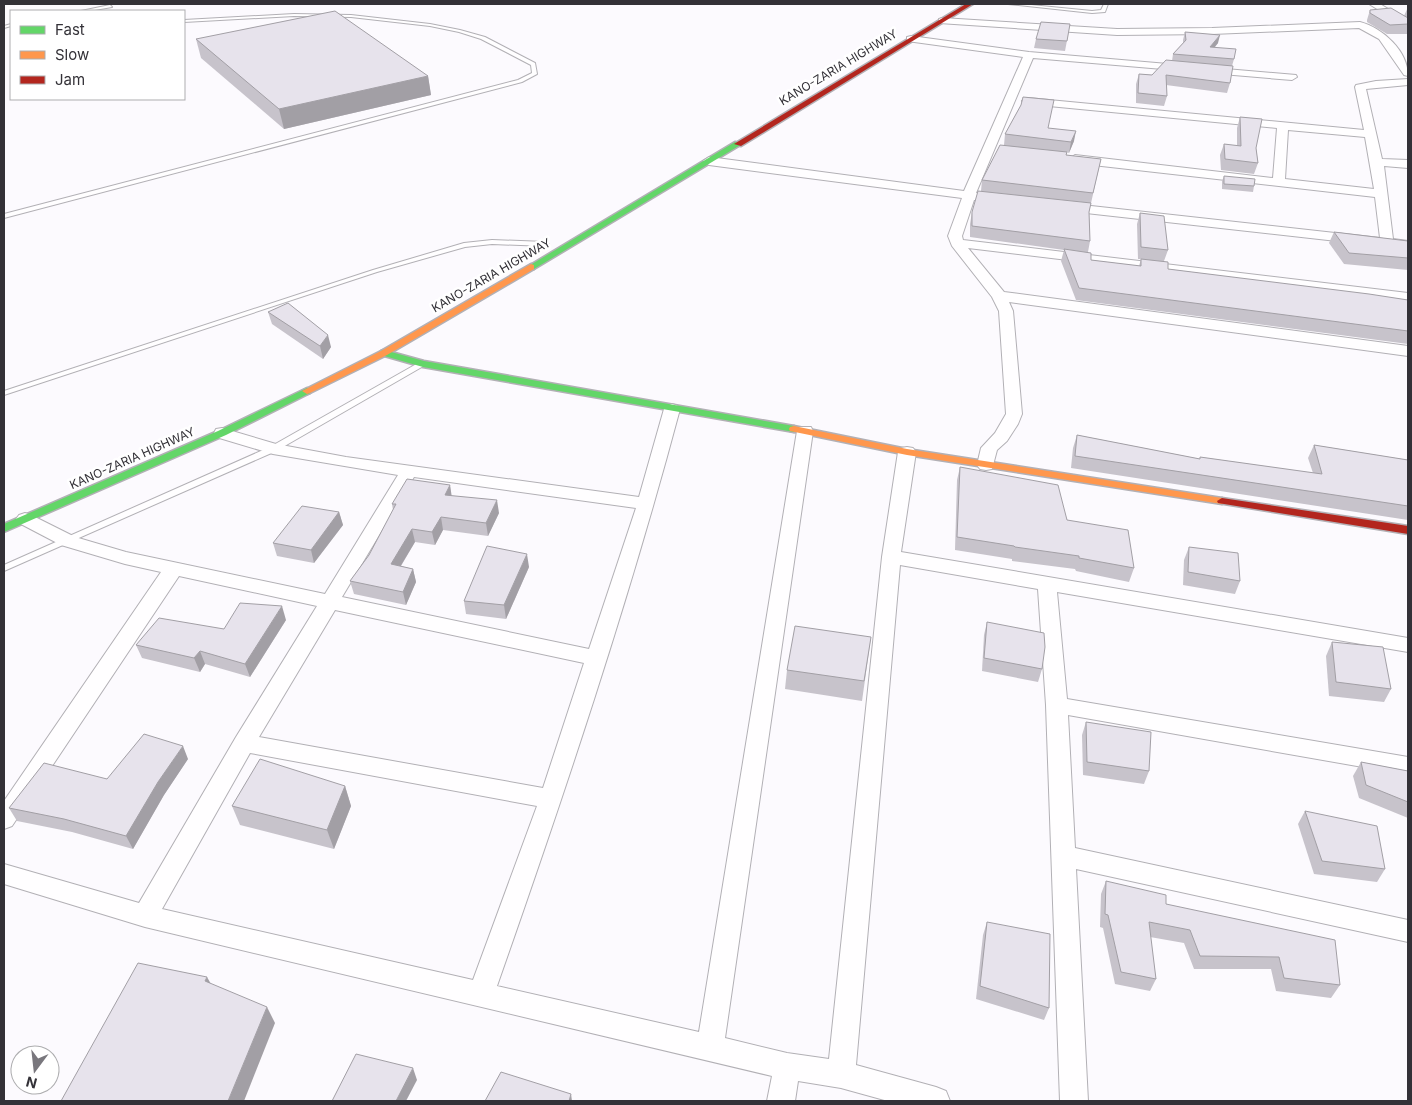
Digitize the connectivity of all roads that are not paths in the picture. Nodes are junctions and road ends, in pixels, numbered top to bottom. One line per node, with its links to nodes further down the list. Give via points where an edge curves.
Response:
1 (970, 4): 8 (main road, KANO-ZARIA HIGHWAY)
2 (1010, 4): 3 (lane, via 1092,12 1103,11)
3 (1106, 4)
4 (1374, 4): 9 (street)
5 (109, 5): 6 (lane)
6 (87, 10)
7 (185, 21): 29 (lane, via 294,15 351,16 430,25 483,38 533,64 535,74 520,81)
8 (942, 21): 10 (street, via 1117,32 1353,25 1365,26); 12 (main road, KANO-ZARIA HIGHWAY)
9 (1408, 25)
10 (1384, 38): 11 (street); 14 (street)
11 (1400, 38)
12 (911, 40): 13 (street); 21 (main road, KANO-ZARIA HIGHWAY)
13 (1029, 55): 15 (street); 17 (street)
14 (1408, 73)
15 (1292, 77)
16 (1408, 83): 19 (street, via 1360,87)
17 (1010, 99): 18 (street); 26 (street, via 993,150)
18 (1283, 125): 19 (street); 24 (street)
19 (1370, 134): 22 (street)
20 (1066, 158): 24 (street)
21 (709, 161): 26 (street); 39 (main road, KANO-ZARIA HIGHWAY)
22 (1377, 162): 23 (street); 25 (street)
23 (1408, 164)
24 (1279, 182): 25 (street)
25 (1381, 194): 32 (street)
26 (969, 196): 27 (street); 31 (street, via 955,236)
27 (1017, 201)
28 (1046, 205): 32 (street)
29 (4, 216)
30 (572, 229): 33 (main road, KANO-ZARIA HIGHWAY)
31 (957, 243): 35 (street); 36 (street)
32 (1387, 243): 34 (street)
33 (546, 244): 37 (main road, KANO-ZARIA HIGHWAY); 41 (lane, via 492,242 464,245 375,271)
34 (1408, 245)
35 (999, 296): 38 (street); 47 (street, via 1006,311 1014,414 1001,437 989,448)
36 (1408, 297)
37 (422, 317)
38 (1408, 350)
39 (384, 353): 40 (main road); 44 (main road, KANO-ZARIA HIGHWAY)
40 (423, 364): 42 (main road); 45 (lane)
41 (4, 393)
42 (672, 409): 43 (main road); 49 (street)
43 (805, 431): 46 (main road); 71 (street)
44 (222, 434): 45 (street); 50 (main road, KANO-ZARIA HIGHWAY)
45 (273, 449): 48 (street); 53 (lane)
46 (907, 452): 47 (main road); 54 (street)
47 (986, 465): 52 (main road)
48 (409, 471): 49 (street); 58 (street)
49 (646, 504): 60 (street)
50 (26, 519): 51 (main road, KANO-ZARIA HIGHWAY); 53 (street)
51 (4, 528)
52 (1408, 530)
53 (68, 541): 55 (lane); 56 (street)
54 (892, 557): 57 (street); 73 (street)
55 (4, 568)
56 (174, 568): 58 (street); 65 (street)
57 (1048, 584): 59 (street); 61 (street)
58 (329, 601): 60 (street); 62 (street)
59 (1408, 645)
60 (595, 658): 64 (street)
61 (1057, 705): 63 (street); 66 (street)
62 (244, 743): 64 (street); 68 (street)
63 (1408, 766)
64 (551, 799): 70 (street)
65 (4, 819)
66 (1064, 856): 69 (street); 76 (street)
67 (4, 874): 68 (street)
68 (145, 916): 70 (street)
69 (1408, 931)
70 (481, 993): 71 (street)
71 (710, 1047): 72 (street)
72 (787, 1066): 73 (street); 74 (street)
73 (841, 1074): 75 (street)
74 (781, 1101)
75 (936, 1101)
76 (1074, 1101)

